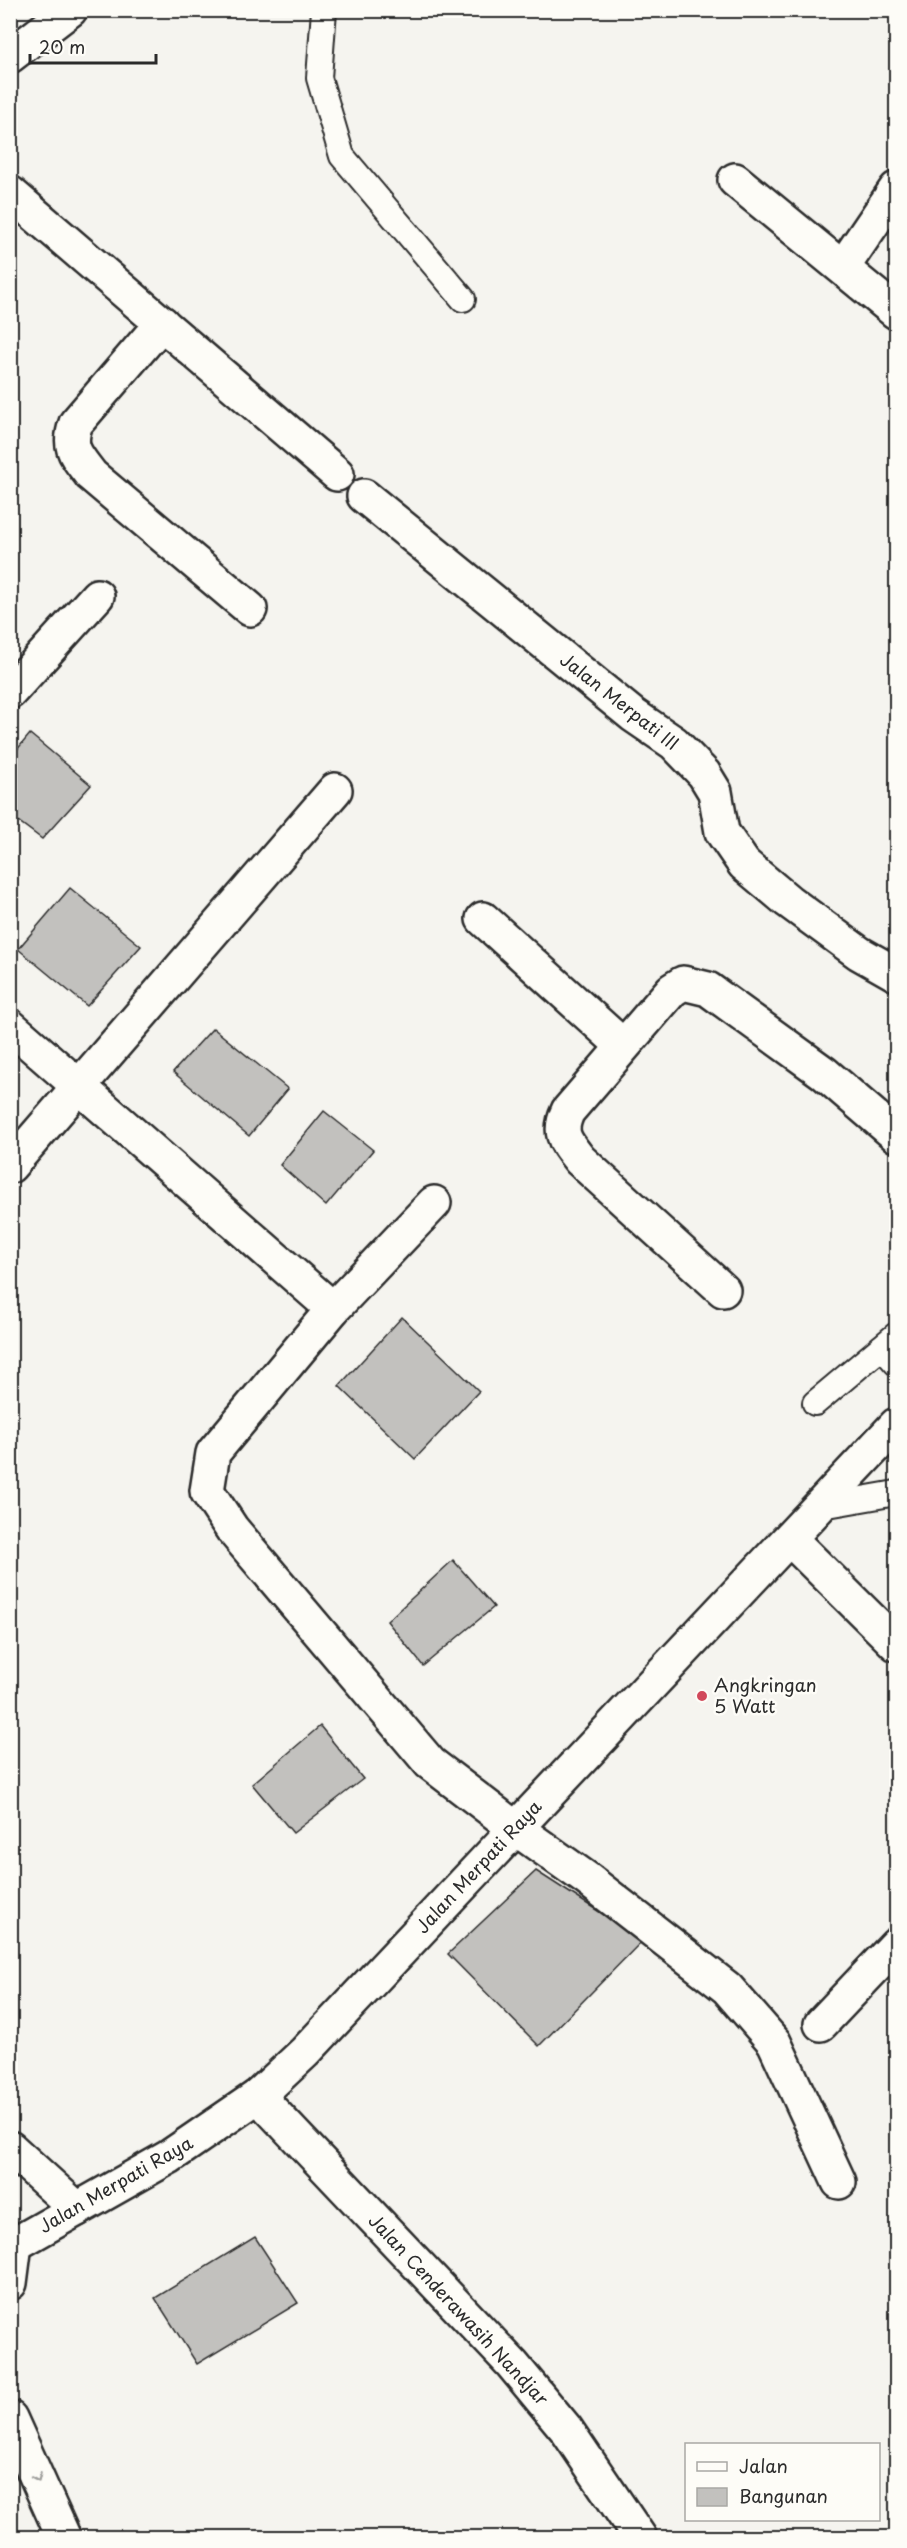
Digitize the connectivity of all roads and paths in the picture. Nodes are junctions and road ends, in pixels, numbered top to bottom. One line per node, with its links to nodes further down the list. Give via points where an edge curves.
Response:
1 (70, 10): 3 (street)
2 (324, 10): 8 (lane, via 319,78 342,156)
3 (10, 56)
4 (735, 180): 7 (street)
5 (897, 189): 7 (street)
6 (10, 193): 10 (street)
7 (843, 267): 9 (street)
8 (463, 299)
9 (897, 312)
10 (162, 322): 11 (street); 14 (street, via 76,423 70,439 90,475)
11 (337, 474)
12 (364, 496): 18 (street, Jalan Merpati III, via 633,715 674,743 704,774 715,792 722,832 744,864 859,953)
13 (97, 596): 15 (street)
14 (250, 609)
15 (10, 692)
16 (335, 790): 21 (street)
17 (483, 919): 20 (street)
18 (897, 974)
19 (10, 1026): 21 (street)
20 (623, 1046): 22 (street, via 672,990 683,983 708,989 824,1073); 25 (street, via 568,1111 562,1123 565,1141 580,1160)
21 (79, 1085): 23 (street); 26 (street)
22 (897, 1135)
23 (10, 1166)
24 (434, 1203): 26 (street)
25 (723, 1290)
26 (333, 1309): 34 (street, via 213,1453 207,1491 232,1529 430,1763)
27 (892, 1349): 28 (lane)
28 (815, 1403)
29 (897, 1425): 31 (street, Jalan Merpati Raya)
30 (897, 1493): 31 (lane)
31 (822, 1506): 32 (street, Jalan Merpati Raya)
32 (790, 1539): 33 (street); 34 (street, Jalan Merpati Raya)
33 (897, 1644)
34 (515, 1828): 37 (street, Jalan Merpati Raya); 39 (street, via 727,1988 774,2042)
35 (897, 1945): 36 (street)
36 (821, 2024)
37 (258, 2096): 40 (street, Jalan Merpati Raya, via 169,2157); 45 (street, Jalan Cenderawasih Nandjar, via 512,2364 566,2429)
38 (10, 2148): 40 (street)
39 (840, 2182)
40 (77, 2209): 41 (street, Jalan Merpati Raya)
41 (13, 2245): 42 (street)
42 (10, 2283)
43 (10, 2418): 44 (street, one-way to 44)
44 (64, 2538)
45 (640, 2538)

